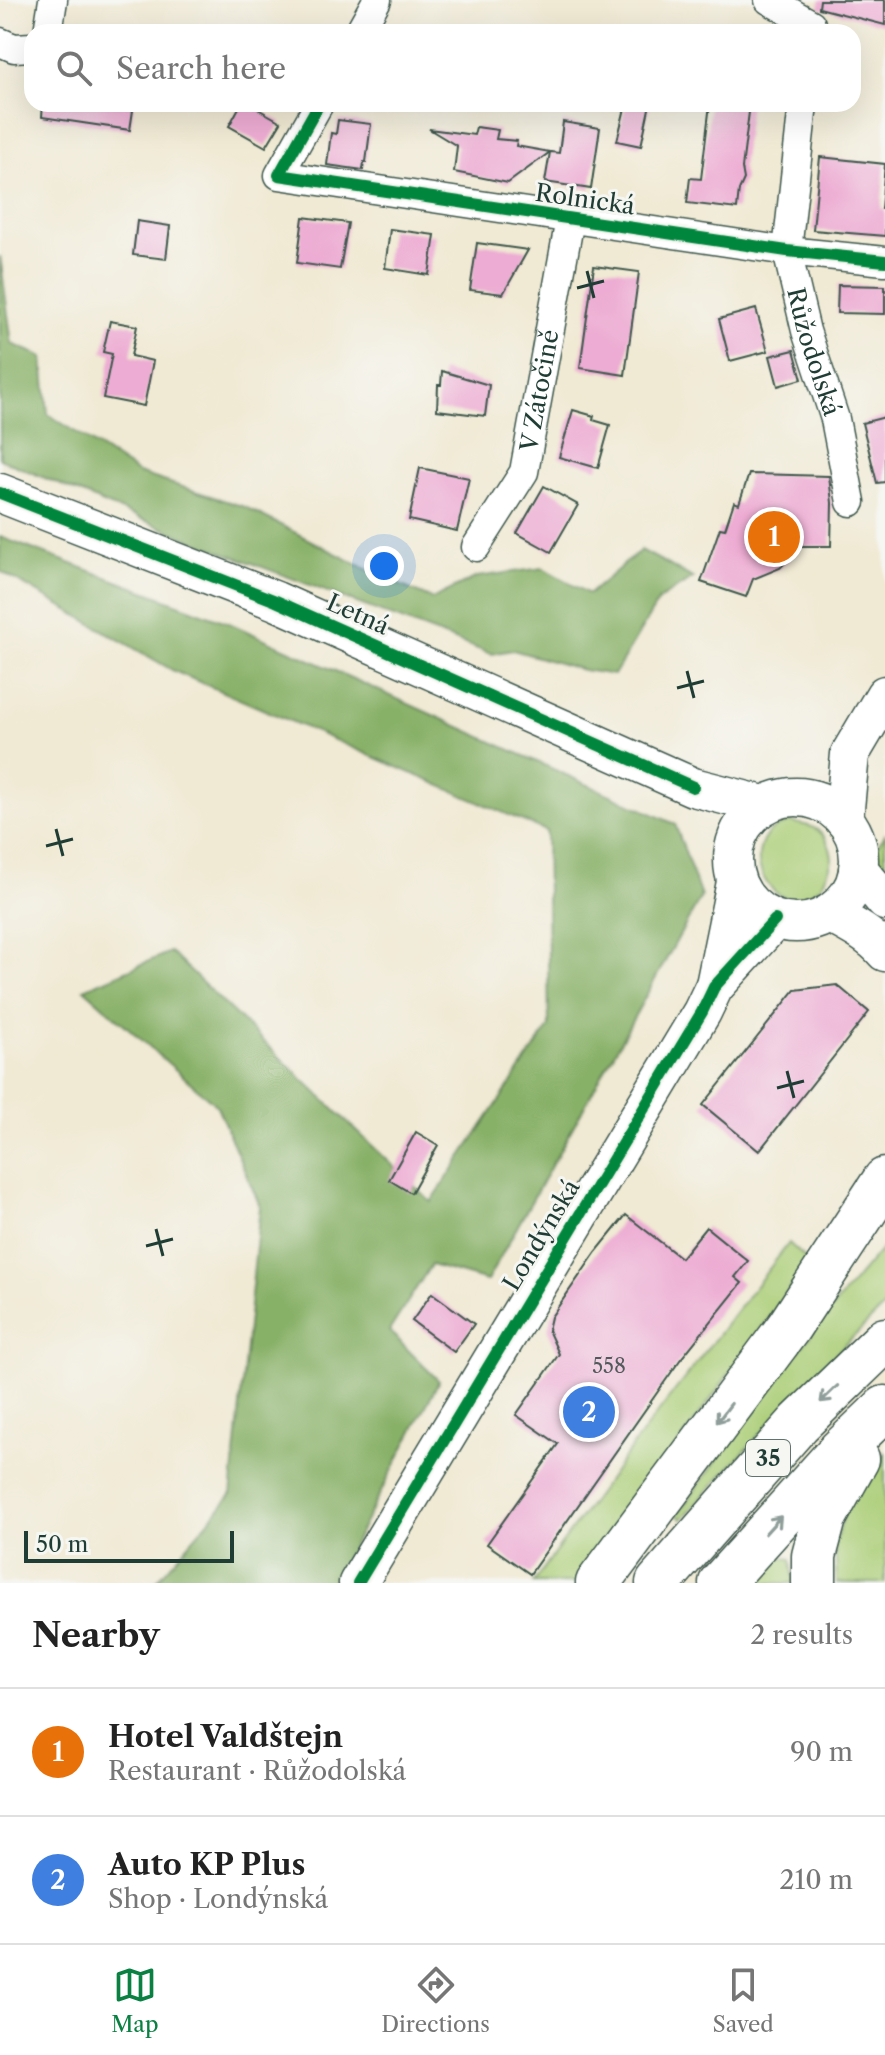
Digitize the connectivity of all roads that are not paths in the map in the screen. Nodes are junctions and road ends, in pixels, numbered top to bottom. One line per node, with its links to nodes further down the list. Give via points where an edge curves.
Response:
1 (53, 0): 5 (street)
2 (377, 0): 6 (street)
3 (769, 0): 4 (street)
4 (813, 19)
5 (49, 24)
6 (364, 24)
7 (0, 42): 8 (street)
8 (24, 47)
9 (314, 112): 11 (street, Rolnická, via 279,175)
10 (802, 112): 12 (street, Růžodolská)
11 (570, 219): 12 (street, Rolnická); 16 (street, V Zátočině, via 524,472)
12 (787, 251): 13 (street, Rolnická); 15 (street, Růžodolská, via 835,419)
13 (885, 261)
14 (0, 493): 19 (street, Letná, via 276,601)
15 (851, 502)
16 (476, 547)
17 (885, 695): 18 (street)
18 (850, 754): 20 (street, Londýnská); 21 (street)
19 (693, 787): 20 (street, Letná); 22 (street)
20 (780, 801): 21 (street, via 815,800); 22 (street, Londýnská, via 750,816 739,831)
21 (844, 819): 23 (street, via 854,834)
22 (735, 865): 26 (street, via 745,898); 28 (street, Londýnská)
23 (858, 869): 24 (street); 25 (street, via 854,886)
24 (885, 901)
25 (830, 914): 26 (street, via 794,923); 27 (street)
26 (775, 920): 28 (street, Londýnská)
27 (885, 952)
28 (714, 987): 35 (street, Londýnská)
29 (885, 1180): 31 (highway, 35)
30 (885, 1225): 31 (highway, 35)
31 (788, 1328): 36 (highway, 35, one-way to 36)
32 (885, 1340): 37 (highway, 35, one-way to 37, via 799,1423)
33 (885, 1408): 38 (highway, 35, one-way to 33)
34 (885, 1416): 39 (highway, via 824,1518 814,1556)
35 (358, 1583)
36 (598, 1583)
37 (658, 1583)
38 (721, 1583)
39 (814, 1583)

